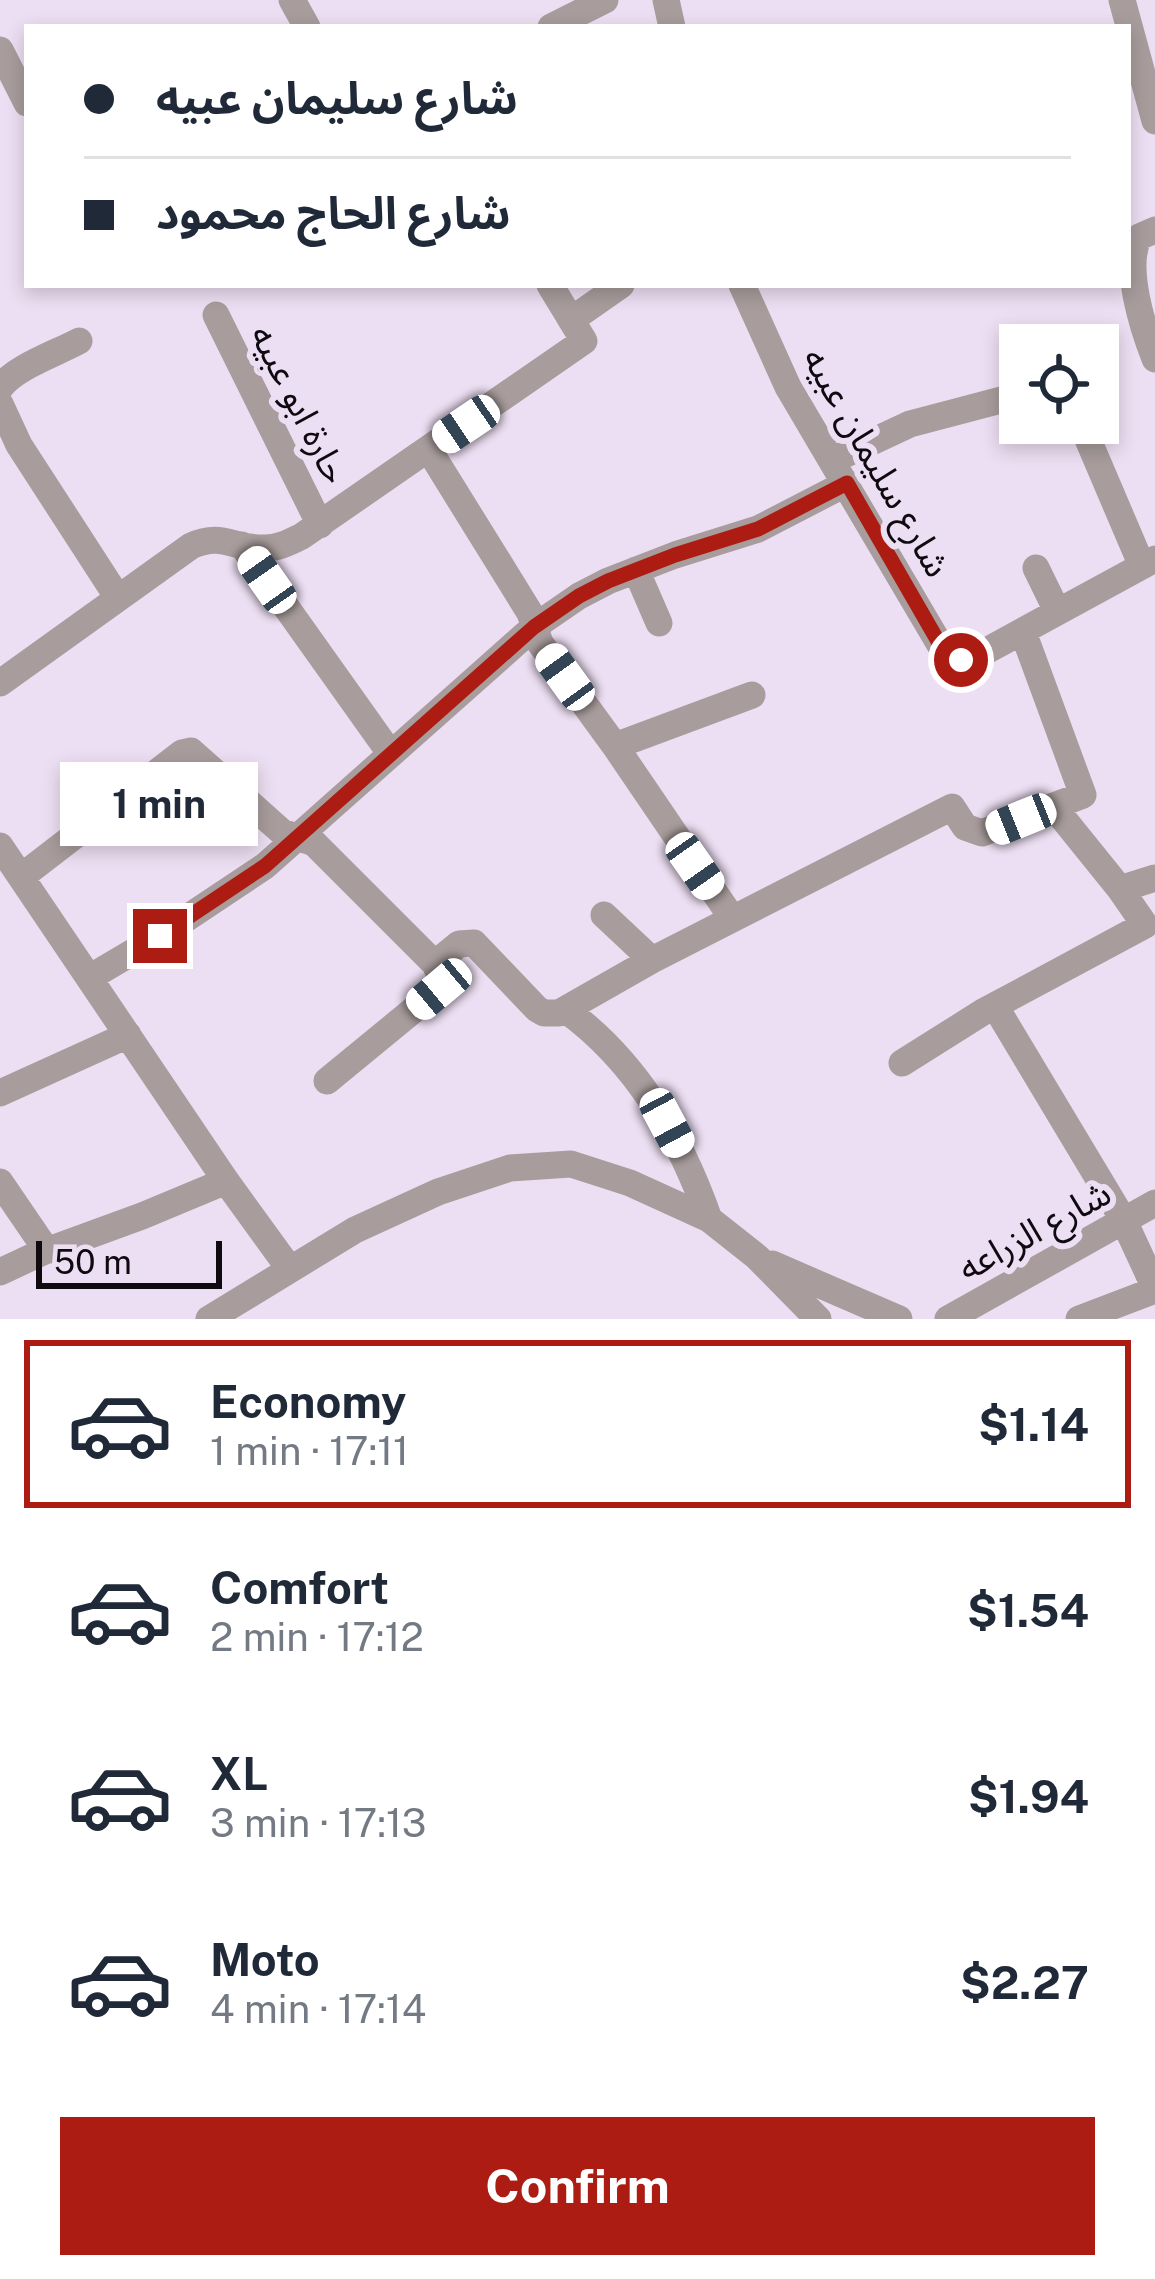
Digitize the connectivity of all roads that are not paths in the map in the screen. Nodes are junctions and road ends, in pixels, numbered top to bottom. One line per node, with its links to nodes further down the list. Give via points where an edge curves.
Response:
1 (605, 0): 2 (street)
2 (556, 24)
3 (1131, 35): 6 (street)
4 (0, 50): 5 (street)
5 (24, 97)
6 (1155, 121)
7 (1155, 230): 14 (street, via 1135,246 1137,299)
8 (552, 288): 12 (street)
9 (618, 288): 12 (street)
10 (743, 288): 21 (street, شارع سليمان عبيه, via 788,387)
11 (216, 315): 22 (street, حارة ابو عبيه)
12 (577, 330): 20 (street)
13 (80, 341): 15 (street)
14 (1155, 359)
15 (0, 388)
16 (999, 400): 21 (street, via 910,424)
17 (0, 404): 19 (street)
18 (1091, 444): 24 (street)
19 (9, 450): 27 (street)
20 (429, 450): 22 (street); 30 (street)
21 (840, 472): 26 (street, via 758,529); 31 (street, شارع سليمان عبيه, via 946,655 969,659)
22 (320, 525): 23 (street, via 272,548)
23 (242, 545): 27 (street, via 200,542); 35 (street)
24 (1148, 562): 28 (street, شارع سليمان عبيه)
25 (1036, 568): 28 (street)
26 (636, 570): 29 (street); 30 (street)
27 (118, 598): 32 (street)
28 (1057, 611): 31 (street, شارع سليمان عبيه)
29 (659, 623)
30 (534, 627): 34 (street); 35 (street)
31 (1023, 632): 36 (street, via 1084,793)
32 (0, 682)
33 (752, 695): 34 (street)
34 (615, 746): 43 (street)
35 (390, 753): 37 (street)
36 (1054, 806): 41 (street); 43 (street, via 982,833 965,827 951,807)
37 (299, 837): 39 (street, via 282,832 194,752 184,752); 45 (street); 46 (street)
38 (0, 846): 39 (street)
39 (21, 877): 46 (street)
40 (1155, 878): 41 (street)
41 (1120, 889): 47 (street, via 1145,925)
42 (604, 915): 44 (street)
43 (732, 918): 44 (street)
44 (652, 960): 48 (street)
45 (434, 962): 48 (street, via 474,943 537,1009); 51 (street, via 439,989)
46 (89, 978): 49 (street)
47 (994, 1006): 50 (street); 57 (street)
48 (566, 1010): 56 (street, via 613,1051 667,1123)
49 (128, 1035): 52 (street); 53 (street)
50 (902, 1064)
51 (327, 1082)
52 (0, 1094)
53 (226, 1180): 58 (street); 60 (street)
54 (0, 1182): 58 (street)
55 (1155, 1203): 57 (street, شارع الزراعه)
56 (709, 1219): 59 (street); 60 (street, via 571,1164 510,1168 438,1192)
57 (1124, 1221): 62 (street); 66 (street, شارع الزراعه)
58 (47, 1250): 61 (street)
59 (758, 1257): 64 (street); 65 (street)
60 (290, 1268): 63 (street)
61 (0, 1272)
62 (1155, 1289): 67 (street)
63 (209, 1319)
64 (818, 1319)
65 (899, 1319)
66 (948, 1319)
67 (1079, 1319)

